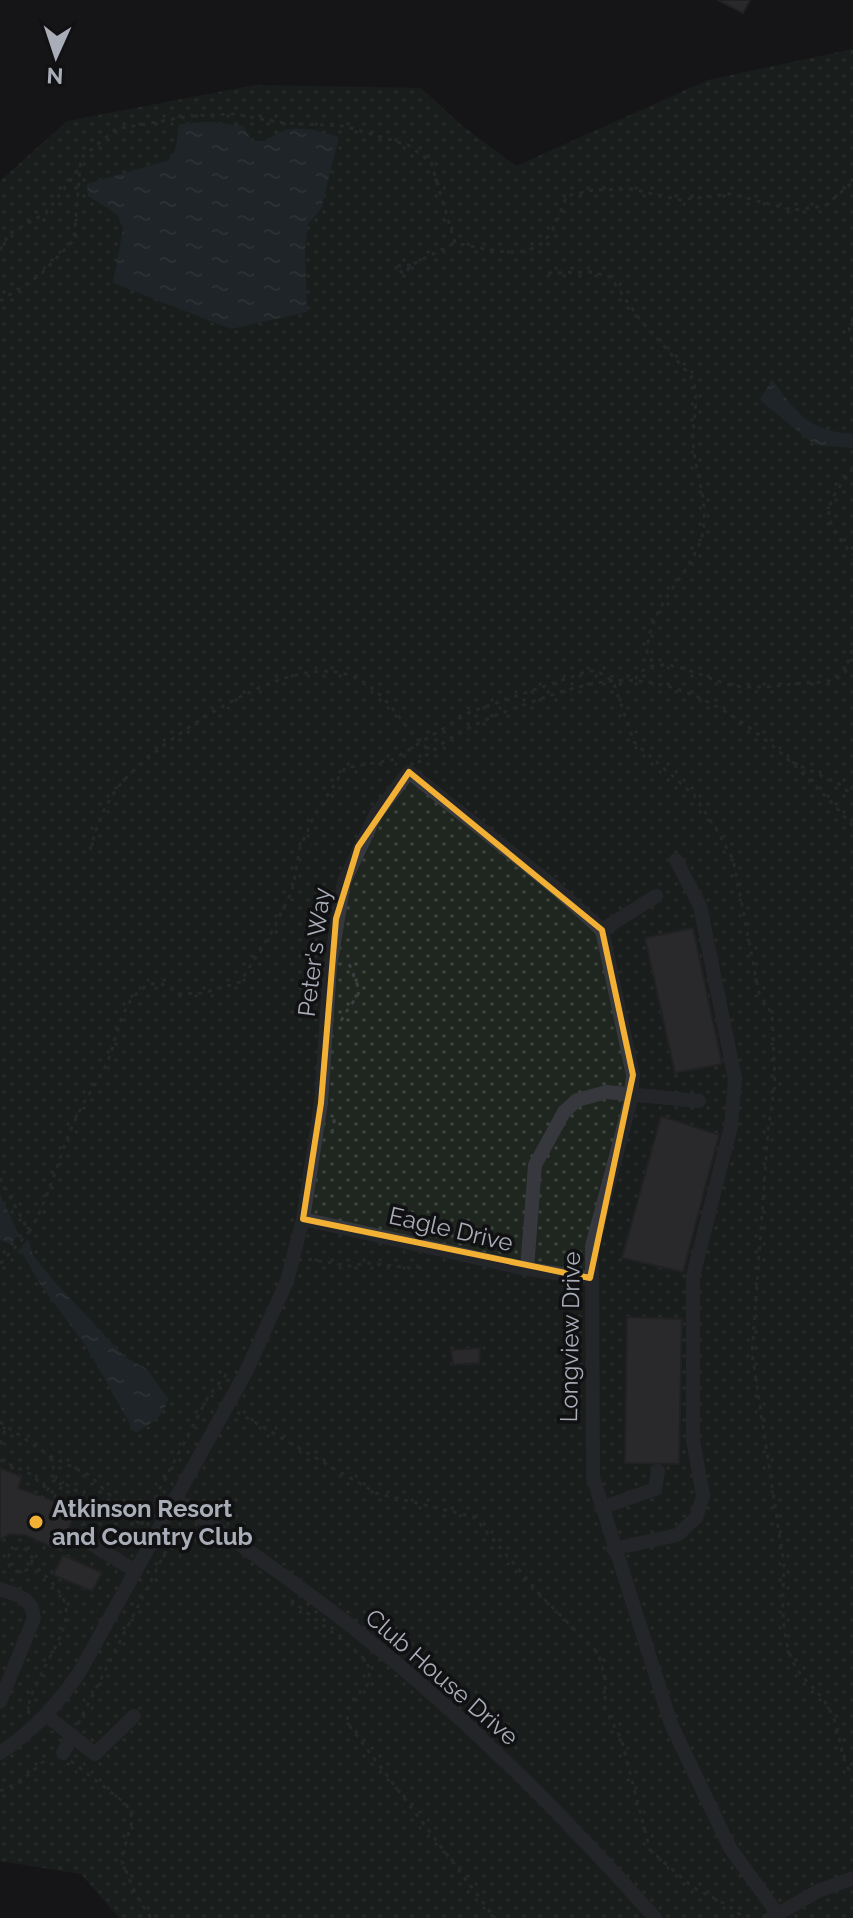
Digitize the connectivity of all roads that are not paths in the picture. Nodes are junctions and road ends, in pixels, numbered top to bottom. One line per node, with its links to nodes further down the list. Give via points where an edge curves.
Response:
1 (676, 860): 13 (street, via 700,906 735,1079 731,1126 693,1276 693,1440 703,1496 696,1518 677,1535)
2 (656, 896): 3 (street)
3 (602, 930): 4 (street, Longview Drive, via 633,1075); 6 (street, Peter's Way, via 409,772 358,847 339,907 321,1103)
4 (631, 1095): 5 (street); 7 (street, via 607,1092 577,1100 540,1151); 8 (street, Longview Drive, via 592,1246)
5 (699, 1101)
6 (303, 1219): 7 (street, Eagle Drive); 10 (street, Peter's Way, via 287,1281 262,1342)
7 (527, 1269): 8 (street, Eagle Drive)
8 (590, 1278): 11 (street, Longview Drive, via 591,1452)
9 (658, 1471): 11 (street, via 655,1489)
10 (175, 1498): 14 (street, Peter's Way); 24 (street, Club House Drive, via 363,1635 462,1721 569,1824)
11 (601, 1508): 13 (street, Longview Drive)
12 (82, 1538): 14 (street)
13 (613, 1549): 23 (street, Longview Drive, via 671,1724 730,1848)
14 (134, 1570): 18 (street, Peter's Way, via 79,1673)
15 (0, 1589): 16 (street, via 26,1598 34,1618)
16 (0, 1702)
17 (134, 1716): 19 (street, via 95,1754)
18 (41, 1720): 19 (street); 20 (street, Peter's Way)
19 (72, 1735): 21 (street)
20 (0, 1753)
21 (63, 1753)
22 (853, 1878): 23 (street)
23 (774, 1916)
24 (655, 1918)

